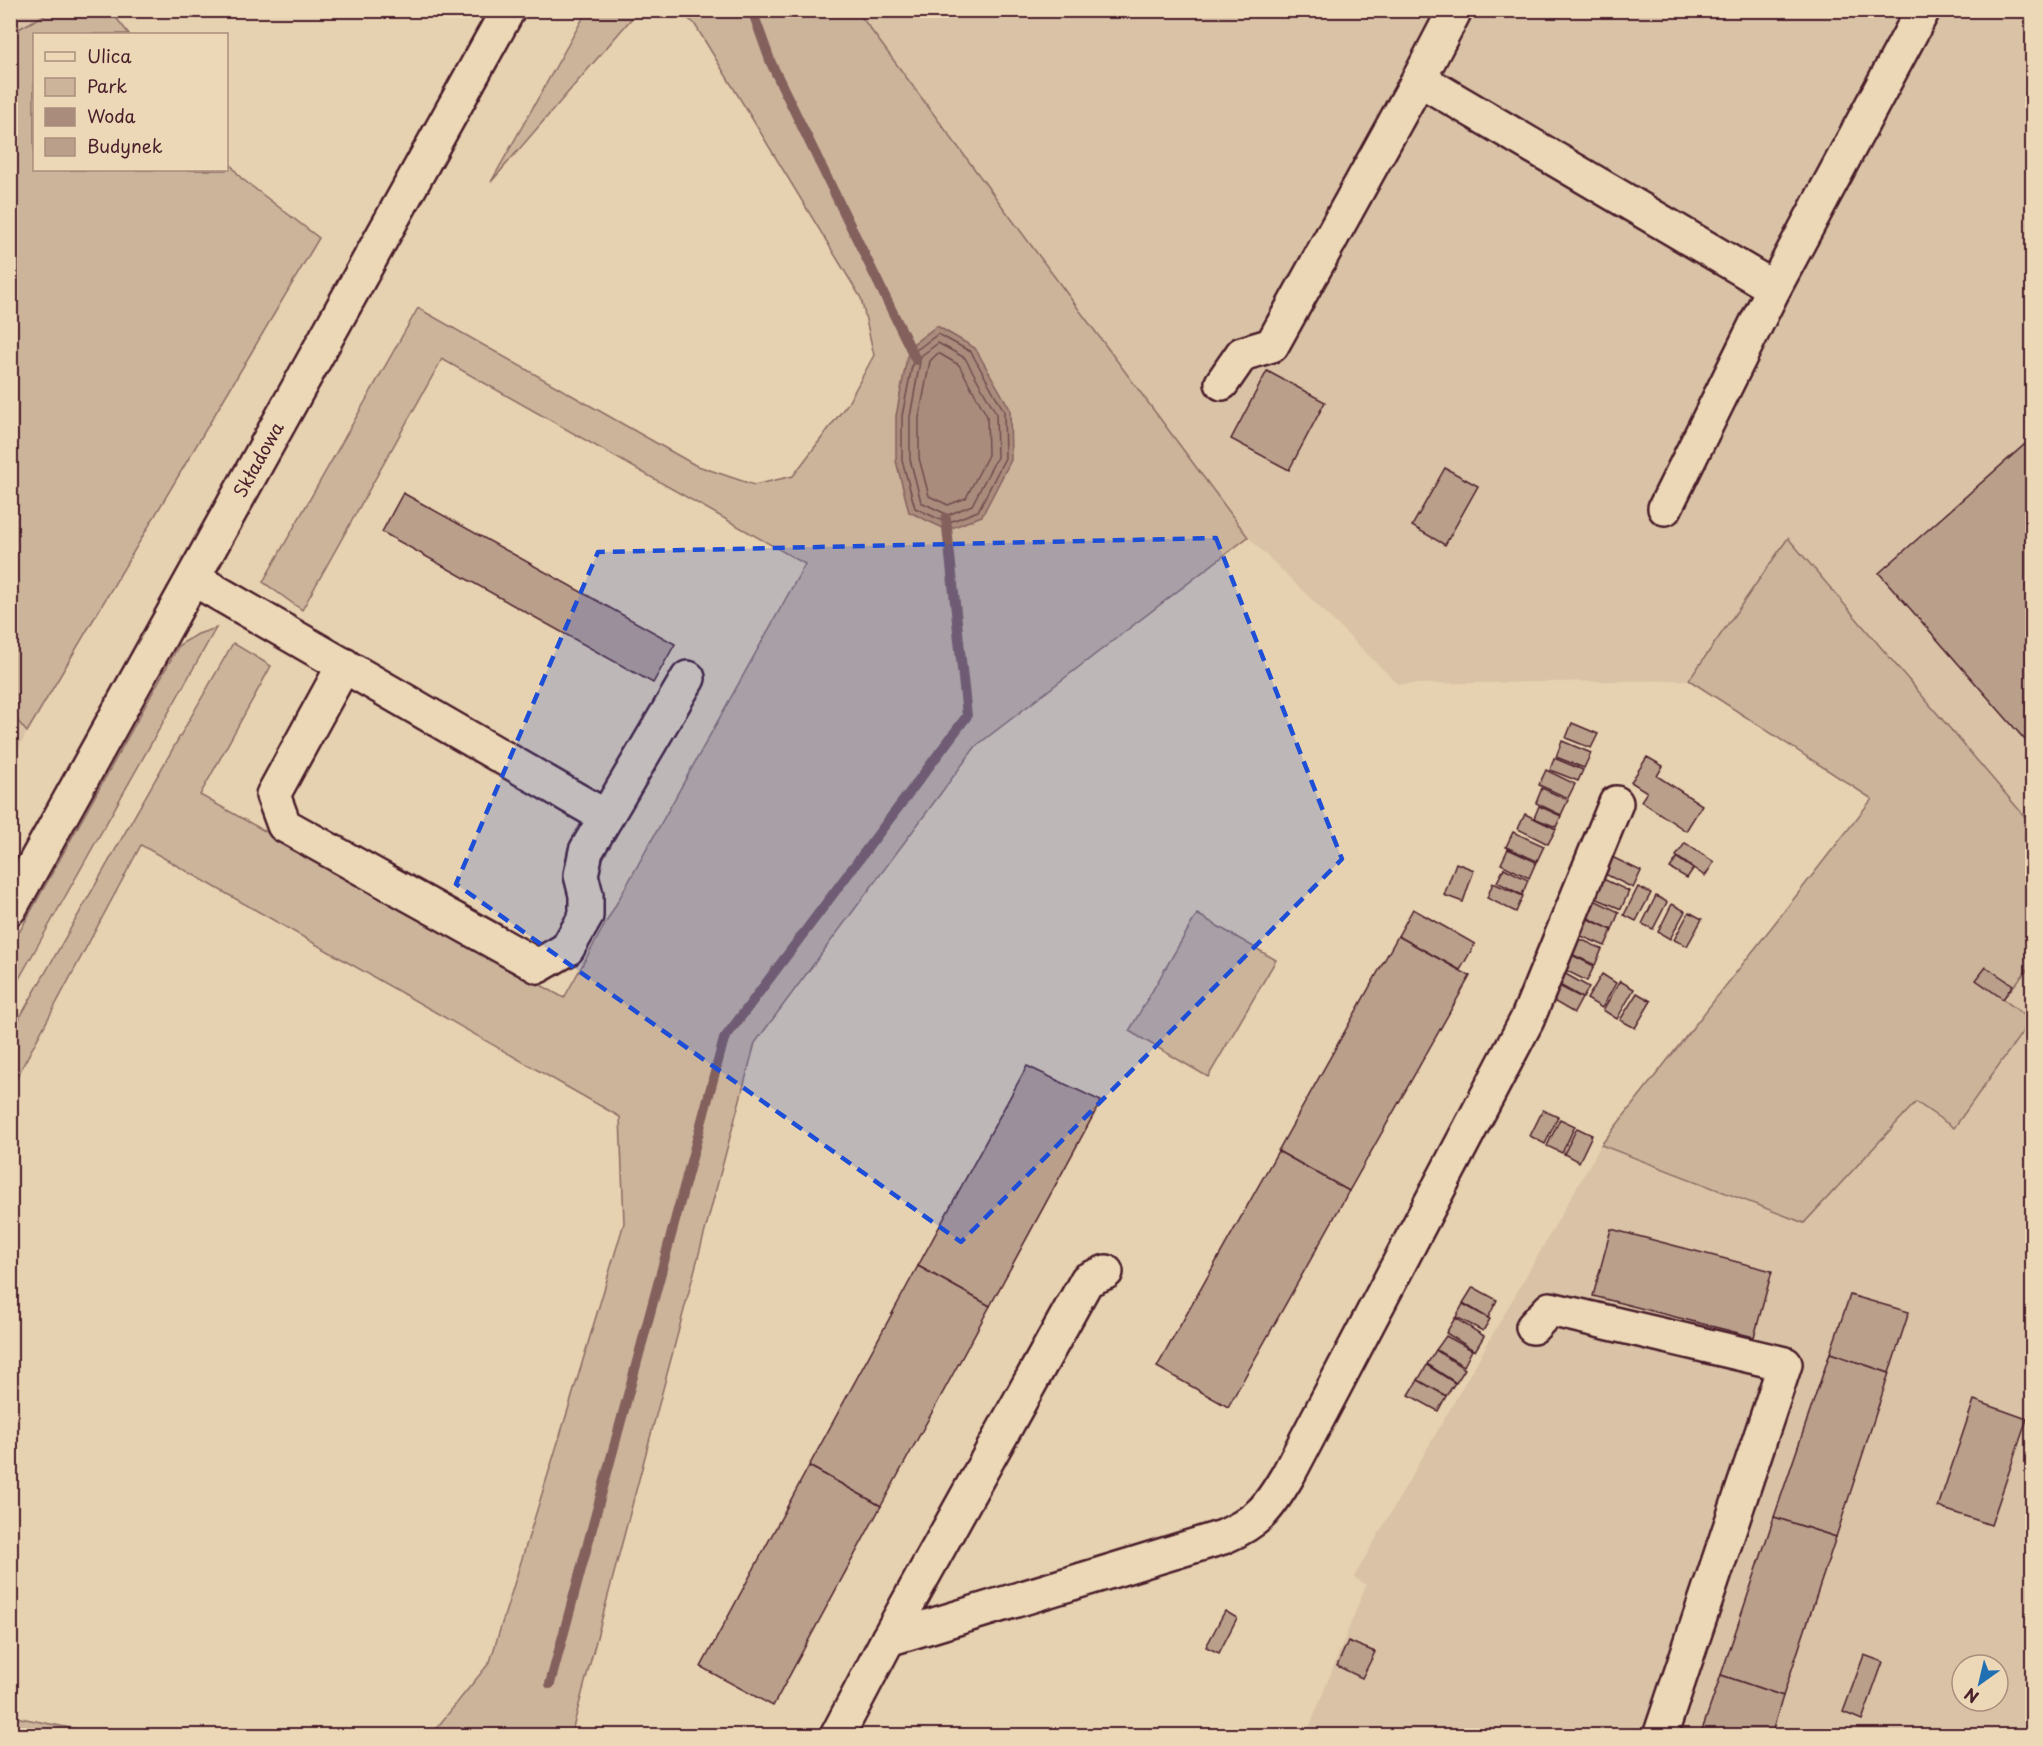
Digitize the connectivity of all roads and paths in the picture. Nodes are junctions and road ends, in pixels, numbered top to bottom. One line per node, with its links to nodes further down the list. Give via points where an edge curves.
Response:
1 (508, 10): 8 (street, Składowa)
2 (1455, 10): 4 (street)
3 (1923, 10): 5 (street)
4 (1419, 79): 5 (street); 6 (street, via 1272,345 1242,354)
5 (1773, 288): 7 (street)
6 (1222, 382)
7 (1665, 508)
8 (194, 579): 9 (street); 13 (street, Składowa)
9 (344, 665): 12 (street); 12 (street, via 273,795 284,825 538,966 567,949 586,916 582,875 586,851)
10 (688, 678): 12 (street)
11 (1616, 803): 16 (street, via 1527,1020 1266,1510 1223,1538)
12 (606, 817)
13 (10, 908)
14 (1106, 1272): 16 (street, via 1087,1280)
15 (1533, 1327): 18 (street, via 1550,1309 1785,1364)
16 (888, 1639): 17 (street)
17 (837, 1736)
18 (1660, 1736)

